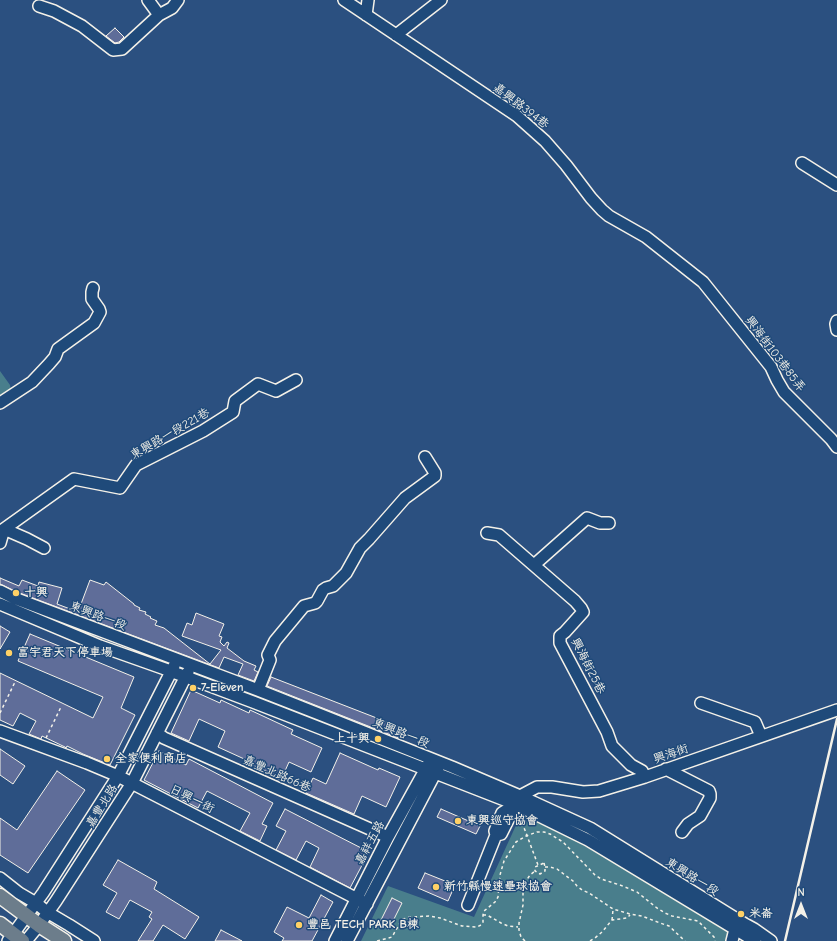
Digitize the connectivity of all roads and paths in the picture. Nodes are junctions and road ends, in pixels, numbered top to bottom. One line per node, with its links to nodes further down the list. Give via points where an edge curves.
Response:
1 (148, 0): 7 (street)
2 (178, 0): 7 (street, via 172,8)
3 (344, 0): 8 (street, 嘉興路394巷)
4 (368, 0): 8 (street)
5 (441, 0): 9 (street)
6 (39, 6): 7 (street, via 82,26 113,50 122,49)
7 (159, 15)
8 (366, 15): 9 (street, 嘉興路394巷)
9 (396, 35): 12 (street, 嘉興路394巷, via 517,116 545,141 602,210 646,237)
10 (802, 164): 11 (street)
11 (837, 185)
12 (703, 282): 18 (street, 興海街103巷85弄, via 771,367 784,392)
13 (93, 288): 17 (street, via 92,299 100,309 94,324 58,349 55,357 32,382)
14 (837, 321): 15 (street)
15 (837, 330)
16 (296, 380): 21 (street, 東興路一段221巷, via 276,391 258,384 236,402 233,412 203,431 136,465 120,488 74,479)
17 (0, 403)
18 (835, 440)
19 (425, 457): 33 (street, via 435,476 405,498 360,548 346,573 333,586 323,590 317,601 304,606 275,641 268,655 270,660)
20 (609, 523): 25 (street, via 600,523 588,518)
21 (4, 529): 23 (street); 24 (street)
22 (487, 533): 25 (street, 興海街25巷, via 499,535)
23 (0, 543)
24 (44, 548)
25 (534, 565): 45 (street, 興海街25巷, via 581,608 582,612 560,636 560,643 612,746 631,766 642,771)
26 (0, 591): 28 (street, 東興路一段)
27 (0, 604): 30 (street, 東興路一段, via 100,646)
28 (177, 660): 29 (street, 東興路一段); 30 (street, 嘉豐北路)
29 (190, 665): 31 (street, 嘉豐北路); 33 (street, 東興路一段)
30 (171, 672): 31 (street, 東興路一段); 44 (street, 嘉豐北路)
31 (186, 677): 39 (street, 嘉豐北路); 42 (street, 東興路一段)
32 (15, 682): 37 (path)
33 (258, 690): 42 (street, 東興路一段)
34 (701, 703): 40 (street, via 755,722)
35 (61, 707): 41 (path)
36 (837, 710): 40 (street, 興海街)
37 (0, 713)
38 (0, 731): 41 (street, 日興一街)
39 (157, 733): 46 (street, 嘉豐北路); 50 (street, 嘉豐北路66巷)
40 (761, 736): 43 (street, 興海街)
41 (42, 747): 44 (street, 日興一街)
42 (433, 766): 47 (street, 東興路一段); 50 (street, 嘉祥五路); 58 (street, 嘉祥五路)
43 (666, 769): 45 (street, 興海街); 48 (street, via 709,791 710,794 700,816)
44 (118, 776): 46 (street, 日興一街); 57 (street, 嘉豐北路)
45 (645, 777): 47 (street, 興海街, via 599,791 583,792 537,787)
46 (132, 783): 56 (street, 日興一街); 61 (street, 嘉豐北路)
47 (517, 800): 49 (path); 59 (street, 興海街, via 502,813); 69 (street, 東興路一段); 82 (street, 東興路一段, via 590,828)
48 (682, 832)
49 (526, 836): 51 (path); 79 (path, via 544,832 556,837 601,879 637,892 665,913 698,921)
50 (388, 837): 56 (street, 嘉祥五路)
51 (538, 865): 52 (path, via 544,863); 53 (path, via 535,866)
52 (546, 866): 53 (path, via 546,871 540,874); 60 (path, via 557,868 576,886)
53 (536, 871): 68 (path, via 530,875 523,890)
54 (0, 878): 57 (street)
55 (0, 896): 64 (main road)
56 (356, 899): 58 (street, 日興一街); 74 (street, 嘉祥五路)
57 (36, 903): 61 (street); 64 (street, 嘉豐北路)
58 (367, 904): 75 (street, 嘉祥五路)
59 (468, 905)
60 (613, 909): 62 (path); 65 (path)
61 (47, 912): 67 (street, 嘉豐北路); 73 (street)
62 (630, 914): 65 (path, via 627,918); 78 (path, via 669,926)
63 (483, 915): 68 (path, via 508,926)
64 (27, 916): 67 (main road); 70 (street, 嘉豐北路)
65 (612, 920): 77 (path)
66 (0, 924): 70 (main road)
67 (39, 925): 71 (street, 嘉豐北路); 72 (main road)
68 (519, 927): 76 (path, via 520,937)
69 (735, 929): 80 (street); 81 (street, 東興路一段)
70 (14, 939)
71 (26, 941)
72 (64, 941)
73 (94, 941)
74 (335, 941)
75 (347, 941)
76 (525, 941)
77 (590, 941)
78 (685, 941)
79 (715, 941)
80 (732, 941)
81 (756, 941)
82 (771, 941)

